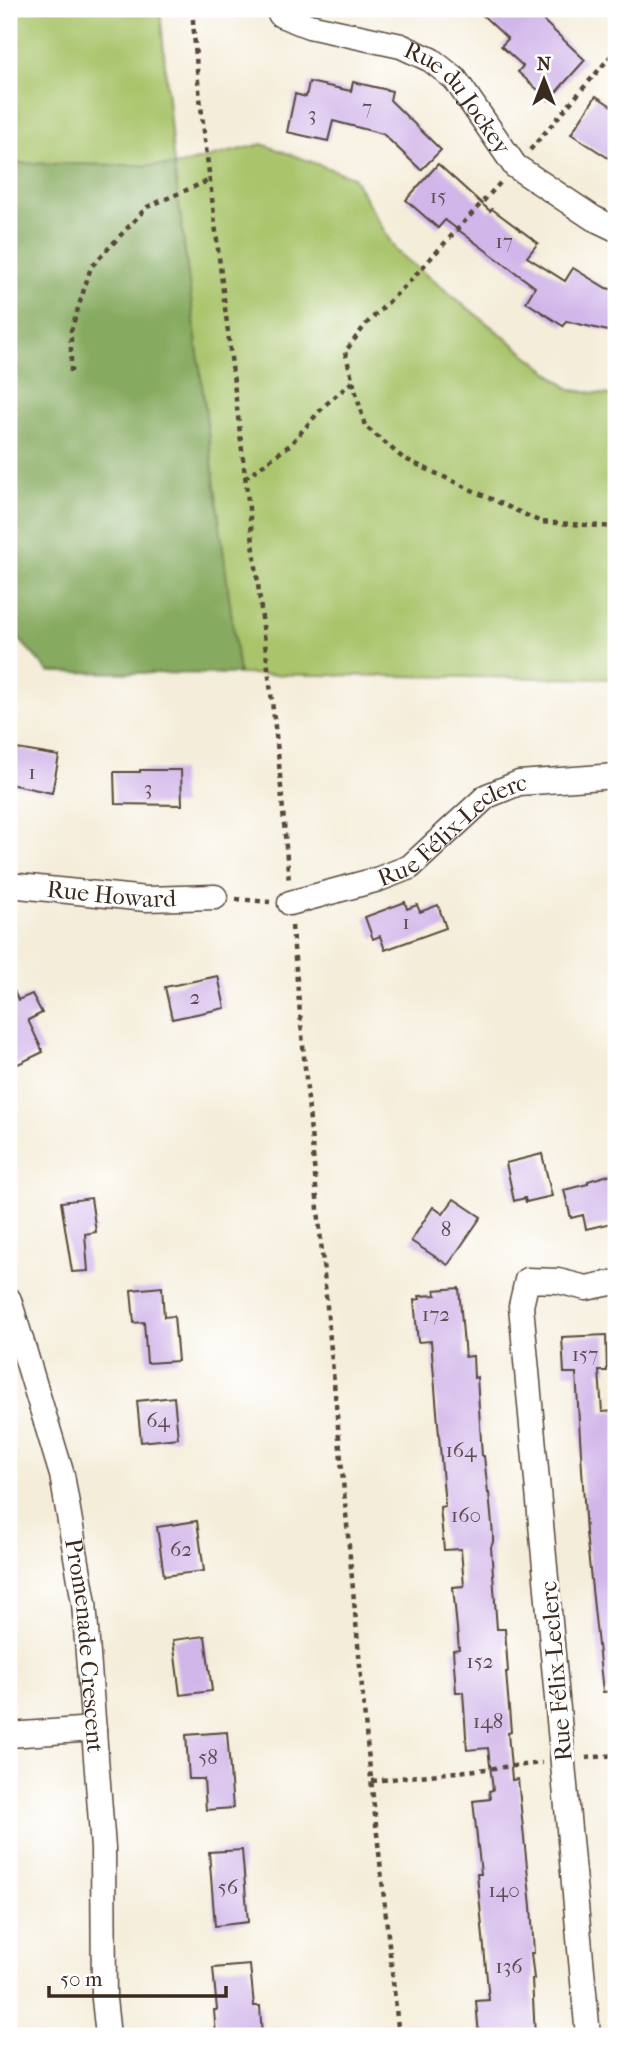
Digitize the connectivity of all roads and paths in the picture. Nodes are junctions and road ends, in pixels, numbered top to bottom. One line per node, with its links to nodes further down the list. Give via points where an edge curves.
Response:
1 (17, 9): 6 (path)
2 (47, 9): 3 (path)
3 (57, 9)
4 (192, 9): 9 (path)
5 (276, 9): 11 (street, Rue du Jockey, via 309,26 401,46 431,61 455,79 515,166)
6 (9, 19)
7 (616, 50): 8 (path)
8 (528, 153)
9 (210, 180): 12 (path, via 147,207 92,267 71,331); 14 (path)
10 (503, 180): 13 (path, via 345,352)
11 (616, 229)
12 (71, 372)
13 (352, 382): 14 (path, via 290,445); 15 (path, via 365,426 403,457 541,522)
14 (244, 478): 19 (path, via 278,752)
15 (616, 527)
16 (616, 776): 19 (street, Rue Félix-Leclerc, via 519,783 486,796 410,867)
17 (9, 885): 18 (street, Rue Howard, via 146,899)
18 (215, 897): 19 (path)
19 (290, 903): 26 (path)
20 (616, 1282): 25 (street, Rue Félix-Leclerc, via 586,1288 527,1280 521,1306)
21 (9, 1300): 22 (street, Promenade Crescent, via 62,1475 84,1603)
22 (94, 1729): 23 (street); 27 (street, Promenade Crescent, via 103,1848)
23 (9, 1734)
24 (616, 1755): 25 (path)
25 (564, 1760): 26 (path); 31 (street, Rue Félix-Leclerc)
26 (372, 1781): 30 (path)
27 (104, 1999): 28 (street, Promenade Crescent); 29 (street, Promenade Crescent)
28 (97, 2036)
29 (108, 2036)
30 (399, 2036)
31 (588, 2036)

